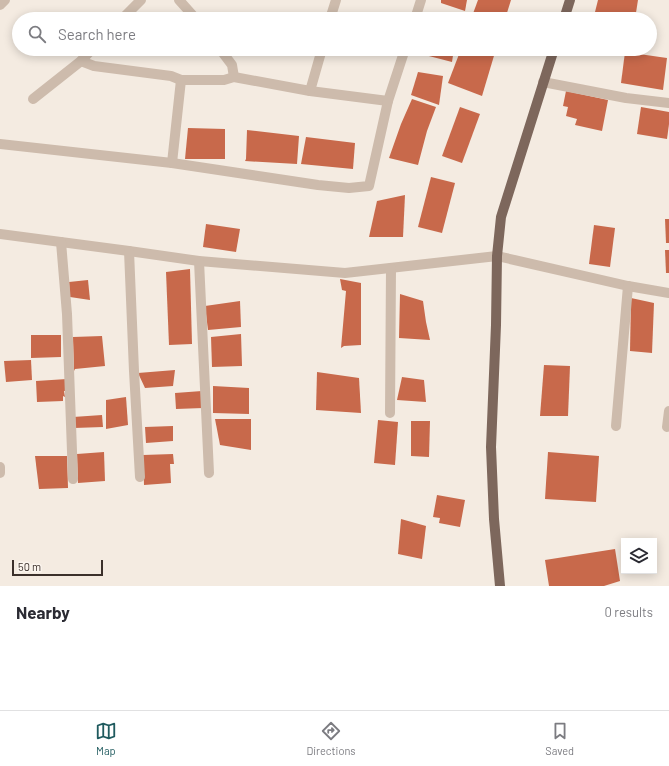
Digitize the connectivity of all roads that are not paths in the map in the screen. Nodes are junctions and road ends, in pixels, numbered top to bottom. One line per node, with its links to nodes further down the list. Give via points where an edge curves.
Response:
1 (5, 0): 7 (street)
2 (141, 0): 8 (street)
3 (179, 0): 9 (street)
4 (336, 0): 10 (street)
5 (421, 0): 11 (street)
6 (570, 0): 12 (main road)
7 (0, 5)
8 (129, 12)
9 (190, 12)
10 (332, 12)
11 (417, 12)
12 (566, 12)
13 (86, 56): 18 (street)
14 (225, 56): 19 (street, via 232,65)
15 (320, 56): 22 (street)
16 (403, 56): 24 (street)
17 (552, 56): 21 (main road)
18 (81, 61): 20 (street, via 94,66 171,76); 23 (street)
19 (234, 77): 20 (street, via 224,80); 22 (street)
20 (181, 80): 27 (street)
21 (543, 82): 25 (street, via 626,98); 31 (main road, via 501,217)
22 (310, 91): 24 (street)
23 (33, 99)
24 (388, 101): 27 (street, via 369,186 349,188 318,185)
25 (669, 103)
26 (0, 144): 27 (street)
27 (172, 163)
28 (0, 234): 29 (street)
29 (61, 242): 30 (street); 44 (street, via 67,314)
30 (129, 251): 32 (street); 43 (street)
31 (497, 256): 33 (street); 34 (street); 45 (main road, via 491,447)
32 (198, 261): 33 (street, via 345,273); 42 (street)
33 (392, 268): 37 (street)
34 (628, 286): 35 (street); 38 (street)
35 (669, 293)
36 (669, 411): 39 (street)
37 (390, 413)
38 (616, 426)
39 (667, 427)
40 (0, 467): 41 (street)
41 (0, 473)
42 (209, 473)
43 (140, 477)
44 (73, 479)
45 (500, 586)

